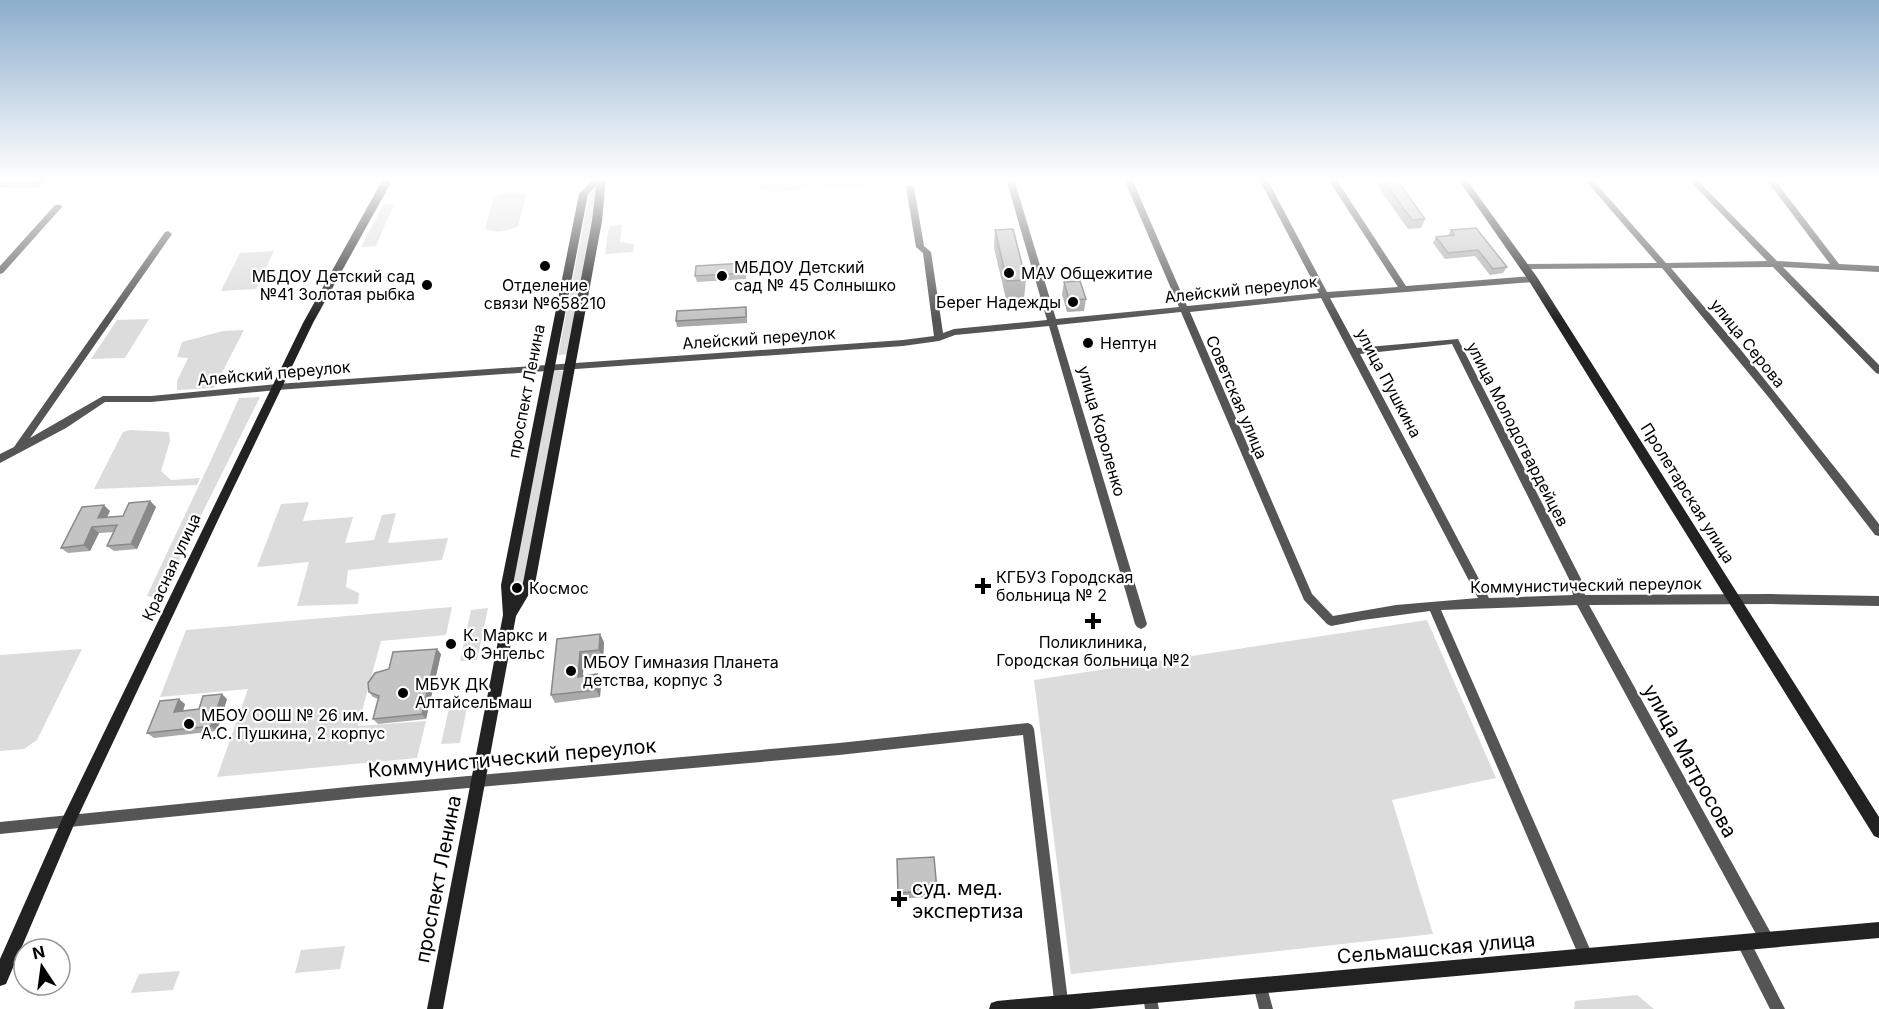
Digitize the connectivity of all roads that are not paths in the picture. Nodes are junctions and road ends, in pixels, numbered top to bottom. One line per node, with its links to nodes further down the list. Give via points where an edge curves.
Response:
1 (41, 226): 20 (street)
2 (362, 226): 31 (main road, Красная улица)
3 (578, 226): 29 (main road, проспект Ленина)
4 (592, 226): 28 (main road, проспект Ленина)
5 (917, 226): 26 (street, via 920,247 927,252)
6 (1024, 226): 25 (street, улица Короленко)
7 (1148, 226): 24 (street, Советская улица)
8 (1289, 226): 23 (street, улица Пушкина)
9 (1363, 226): 22 (street)
10 (1496, 226): 18 (main road, Пролетарская улица)
11 (1630, 226): 16 (street, улица Серова)
12 (1739, 226): 15 (street)
13 (1806, 226): 17 (street)
14 (168, 234): 32 (street)
15 (1776, 264): 16 (street); 17 (street); 30 (street)
16 (1666, 266): 18 (street); 34 (street, улица Серова)
17 (1836, 266): 19 (street)
18 (1525, 267): 21 (main road, Пролетарская улица)
19 (1879, 269)
20 (0, 271)
21 (1533, 279): 22 (street, Алейский переулок); 37 (main road, Пролетарская улица)
22 (1403, 288): 23 (street, Алейский переулок)
23 (1326, 295): 24 (street, Алейский переулок); 27 (street, улица Пушкина)
24 (1183, 310): 25 (street, Алейский переулок); 43 (street, Советская улица, via 1308,597)
25 (1054, 323): 26 (street, Алейский переулок, via 954,332); 44 (street, улица Короленко)
26 (939, 338): 28 (street, Алейский переулок)
27 (1354, 351): 38 (street, улица Молодогвардейцев, via 1455,340 1575,579); 40 (street, улица Пушкина)
28 (568, 367): 29 (street, Алейский переулок); 35 (main road, проспект Ленина)
29 (549, 368): 31 (street, Алейский переулок); 36 (main road, проспект Ленина)
30 (1879, 371)
31 (277, 387): 32 (street, Алейский переулок, via 151,399 103,399); 46 (main road, Красная улица)
32 (17, 449): 33 (street, Алейский переулок)
33 (0, 459)
34 (1879, 532)
35 (526, 588): 36 (main road); 42 (main road, проспект Ленина)
36 (507, 589): 42 (main road, проспект Ленина)
37 (1734, 598): 38 (street, Коммунистический переулок); 39 (street, Коммунистический переулок); 48 (main road, Пролетарская улица)
38 (1580, 600): 40 (street, Коммунистический переулок); 50 (street, улица Матросова)
39 (1879, 601)
40 (1486, 602): 41 (street, Коммунистический переулок)
41 (1434, 606): 43 (street, Коммунистический переулок, via 1371,612); 52 (street)
42 (510, 615): 45 (main road, проспект Ленина)
43 (1331, 621)
44 (1141, 624)
45 (478, 782): 46 (street, Коммунистический переулок); 56 (street, Коммунистический переулок, via 1028,729); 57 (main road, проспект Ленина)
46 (68, 822): 47 (street, Коммунистический переулок); 53 (main road, Красная улица)
47 (0, 828)
48 (1879, 831)
49 (1879, 930): 50 (main road, Сельмашская улица)
50 (1767, 940): 51 (main road, Сельмашская улица)
51 (1743, 942): 52 (main road, Сельмашская улица); 60 (street)
52 (1586, 956): 54 (main road, Сельмашская улица)
53 (0, 978)
54 (1260, 985): 55 (main road, Сельмашская улица); 59 (street)
55 (1151, 1002): 56 (main road, Сельмашская улица)
56 (1061, 1006): 58 (main road, Сельмашская улица)
57 (435, 1009)
58 (998, 1009)
59 (1266, 1009)
60 (1778, 1009)

